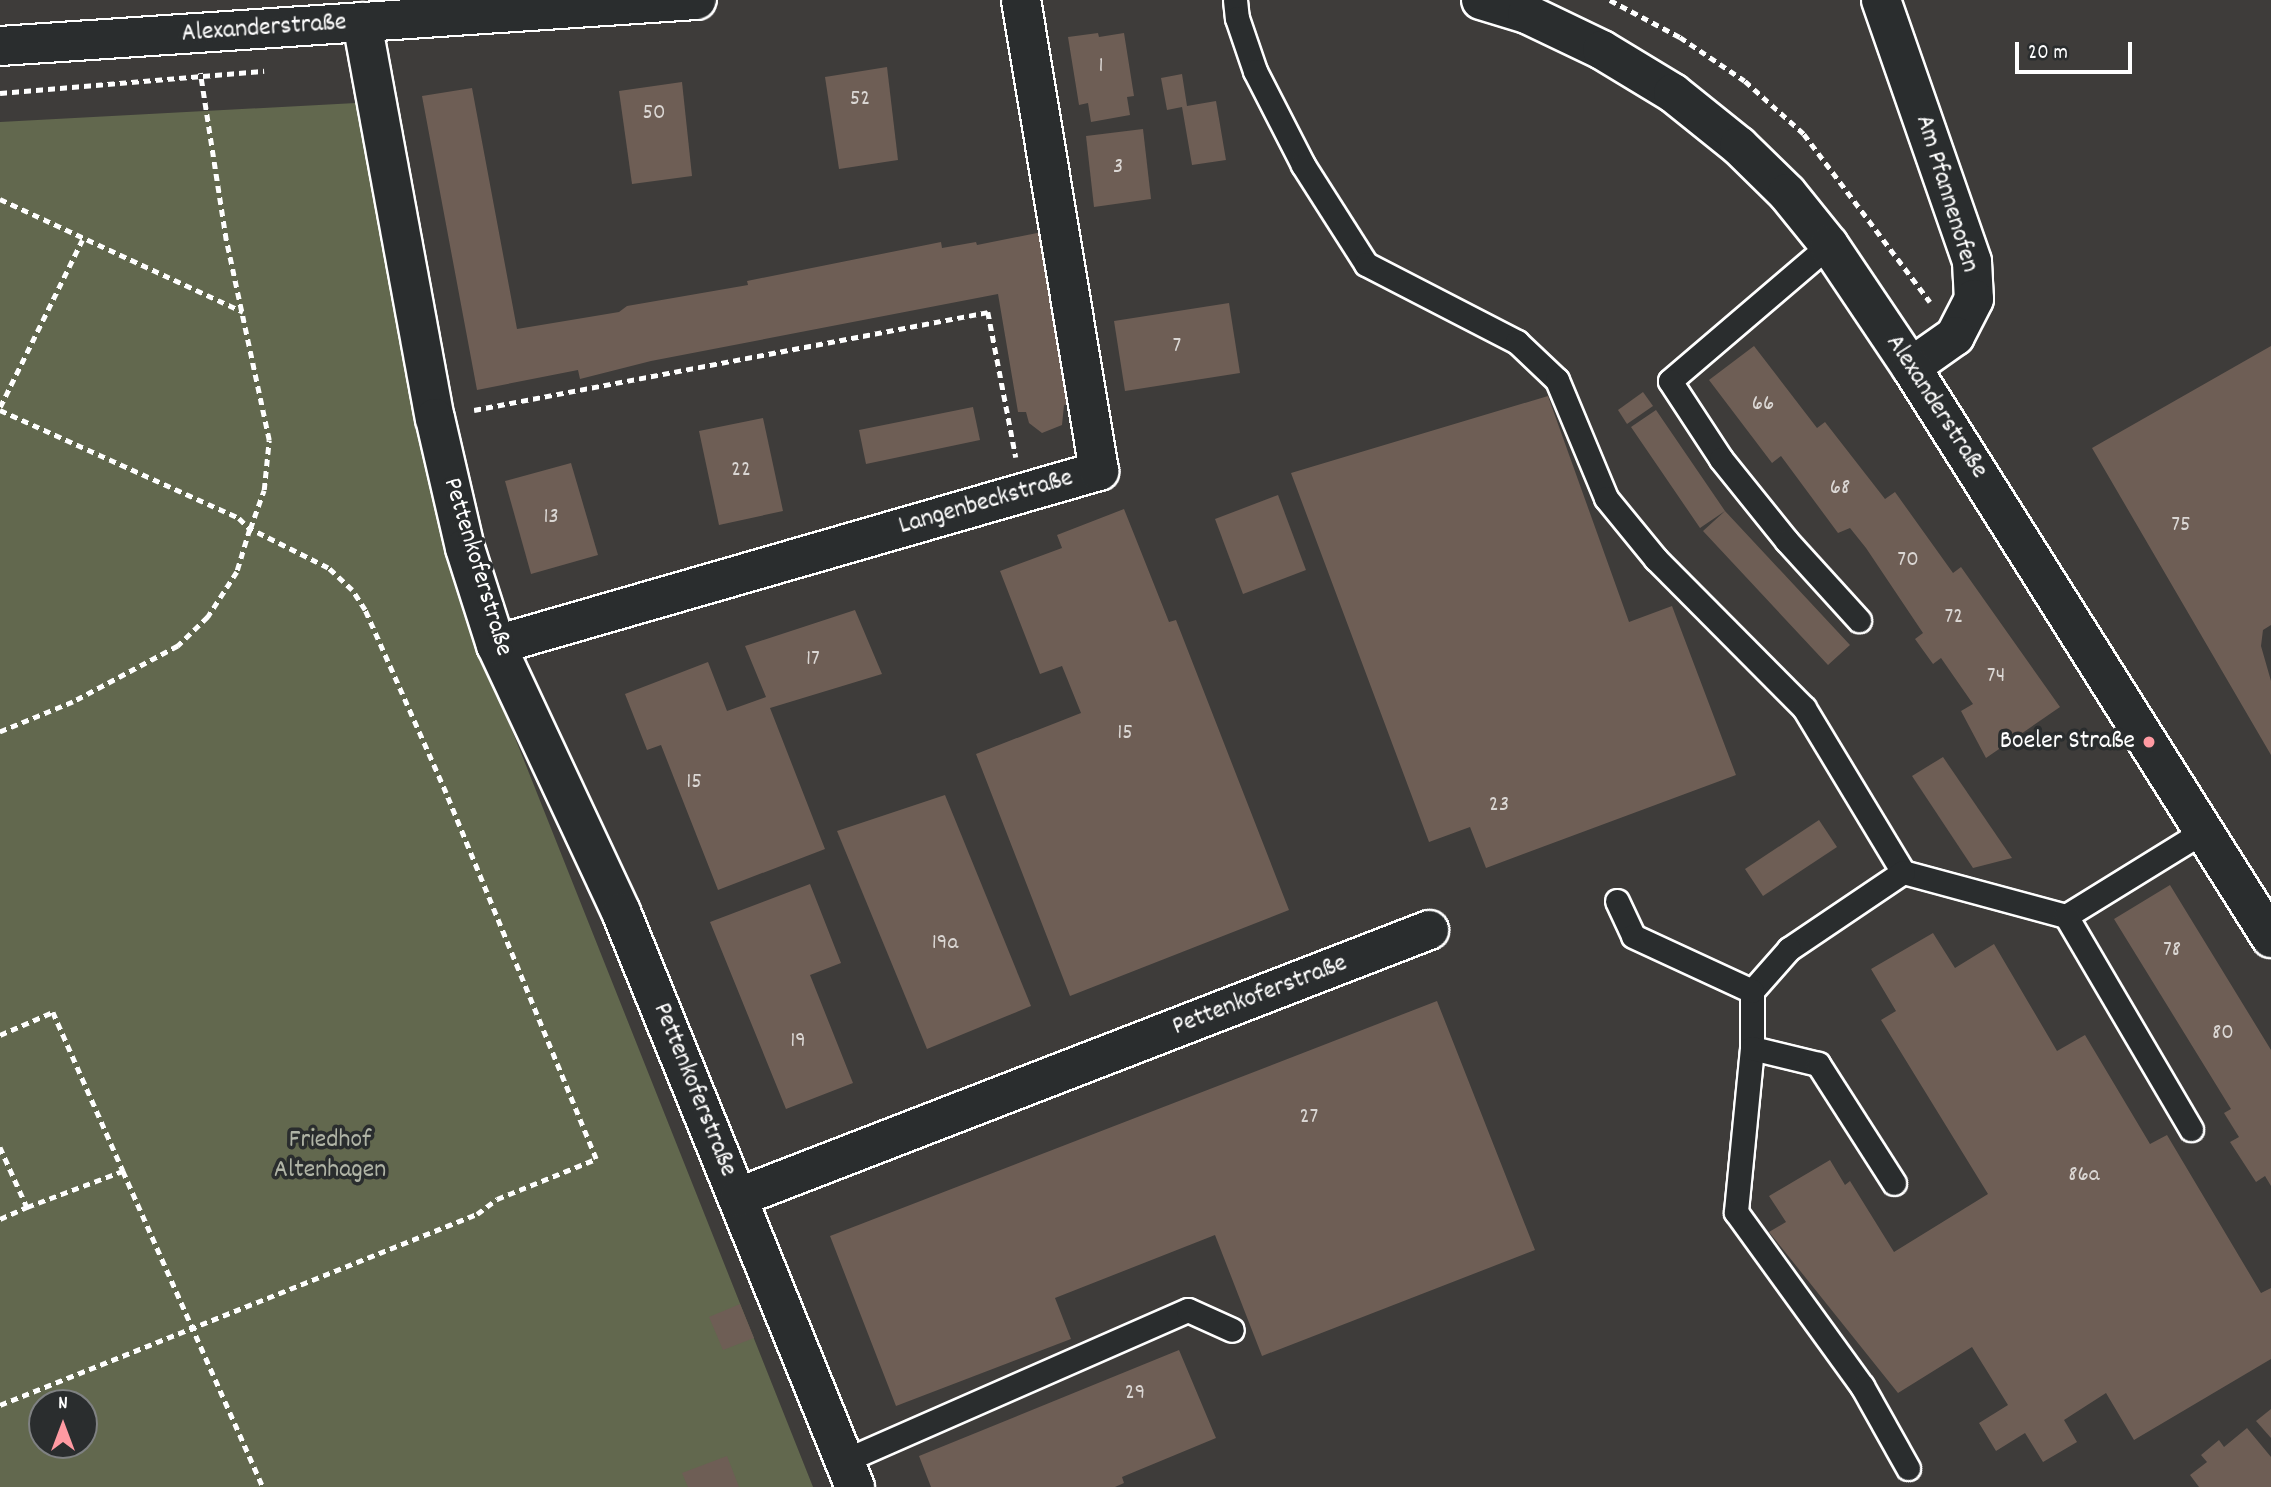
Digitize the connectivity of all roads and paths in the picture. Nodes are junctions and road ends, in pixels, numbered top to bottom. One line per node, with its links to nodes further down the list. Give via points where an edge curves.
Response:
1 (696, 0): 6 (street, Alexanderstraße)
2 (1021, 0): 20 (street, Langenbeckstraße, via 1099,471)
3 (1235, 0): 26 (lane, via 1255,71 1303,165 1366,264 1517,342 1557,380 1606,498 1656,559 1804,708)
4 (1481, 0): 15 (street, Alexanderstraße, via 1527,14 1602,50 1673,93 1768,174)
5 (1881, 0): 17 (street, Am Pfannenofen, via 1972,262 1975,299 1955,336)
6 (493, 7): 7 (street, Alexanderstraße)
7 (362, 22): 8 (street, Alexanderstraße); 19 (street, Pettenkoferstraße)
8 (209, 32): 9 (street, Alexanderstraße); 11 (path)
9 (0, 46)
10 (278, 70): 11 (path)
11 (199, 77): 12 (path); 16 (path)
12 (0, 93)
13 (0, 199): 14 (path)
14 (82, 240): 16 (path); 18 (path)
15 (1829, 245): 17 (street, Alexanderstraße); 22 (lane, via 1670,381 1721,459)
16 (243, 312): 21 (path, via 269,440 264,491)
17 (1911, 367): 25 (street, Alexanderstraße)
18 (0, 408): 21 (path, via 239,518)
19 (435, 418): 20 (path, via 988,312); 23 (street, Pettenkoferstraße, via 465,548)
20 (1023, 492): 23 (street, Langenbeckstraße)
21 (250, 529): 24 (path, via 237,572 208,617 178,646 73,702); 41 (path, via 328,568 365,610 446,793 596,1159 497,1199 477,1214)
22 (1859, 620)
23 (496, 645): 38 (street, Pettenkoferstraße, via 621,912)
24 (0, 732)
25 (2205, 830): 28 (lane); 30 (street, Alexanderstraße)
26 (1903, 872): 28 (lane); 31 (lane, via 1789,949)
27 (1617, 901): 31 (lane, via 1633,936)
28 (2066, 916): 34 (lane)
29 (1429, 930): 38 (street, Pettenkoferstraße)
30 (2271, 937)
31 (1752, 991): 33 (lane)
32 (0, 1035): 36 (path, via 53,1012)
33 (1752, 1048): 37 (lane, via 1818,1065); 44 (lane, via 1736,1212 1862,1386)
34 (2191, 1129)
35 (0, 1147): 39 (path)
36 (123, 1171): 39 (path); 41 (path)
37 (1894, 1183)
38 (738, 1197): 45 (street, Pettenkoferstraße)
39 (27, 1207): 40 (path)
40 (0, 1219)
41 (193, 1326): 43 (path); 46 (path)
42 (1232, 1330): 45 (lane, via 1188,1310)
43 (0, 1405)
44 (1908, 1468)
45 (850, 1473)
46 (263, 1487)

